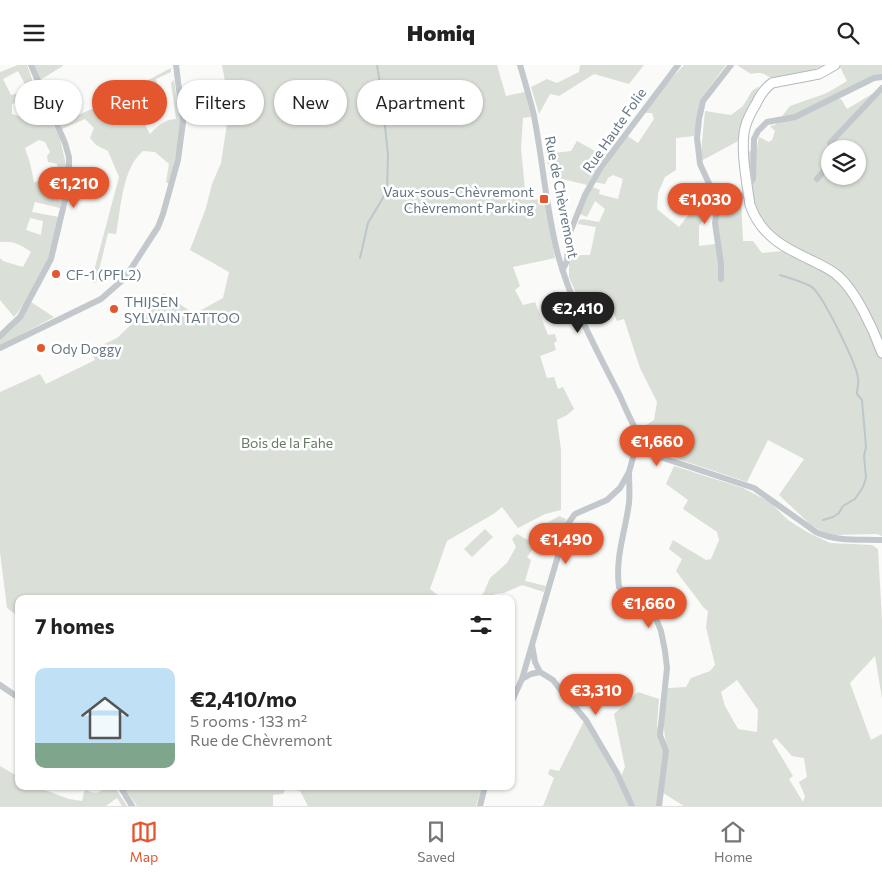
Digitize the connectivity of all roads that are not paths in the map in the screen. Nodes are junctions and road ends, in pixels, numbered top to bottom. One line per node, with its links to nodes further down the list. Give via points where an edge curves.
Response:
1 (31, 65): 16 (street, via 65,143 70,183 51,259 20,317)
2 (176, 65): 17 (street, via 183,122 178,160 158,227 126,278 101,299)
3 (520, 65): 14 (street, Rue de Chèvremont, via 534,116 550,218)
4 (678, 65): 14 (street, Rue Haute Folie, via 601,167 585,195 569,235 567,261)
5 (731, 65): 13 (street, via 703,101 698,129 700,163)
6 (835, 65): 12 (main road, via 818,74 772,83 761,94 744,131)
7 (882, 77): 12 (street, via 795,117 767,121 754,139 753,179)
8 (882, 89): 9 (street)
9 (833, 140)
10 (821, 174): 11 (street)
11 (817, 179)
12 (748, 190): 13 (street); 18 (main road, via 753,215 767,233 784,247 834,272 846,284)
13 (718, 203): 15 (street, via 715,223)
14 (563, 269): 19 (street, Rue de Chèvremont, via 597,351)
15 (721, 279)
16 (0, 336)
17 (0, 348)
18 (882, 353)
19 (646, 445): 20 (street, via 634,454); 21 (street, Rue de Chèvremont, via 663,458 754,488 826,537)
20 (628, 472): 22 (street, via 620,488 607,500 575,514 568,525); 33 (street, via 629,504 618,556 619,587 642,598 653,611 662,631 667,668 660,735 666,751)
21 (882, 540)
22 (531, 644): 23 (street); 24 (street)
23 (540, 672): 24 (street); 32 (street, via 554,680 586,720)
24 (522, 679): 26 (street)
25 (0, 685): 27 (street)
26 (515, 694)
27 (15, 695)
28 (122, 790): 30 (street)
29 (484, 790): 31 (street)
30 (132, 806)
31 (480, 806)
32 (632, 806)
33 (659, 806)

